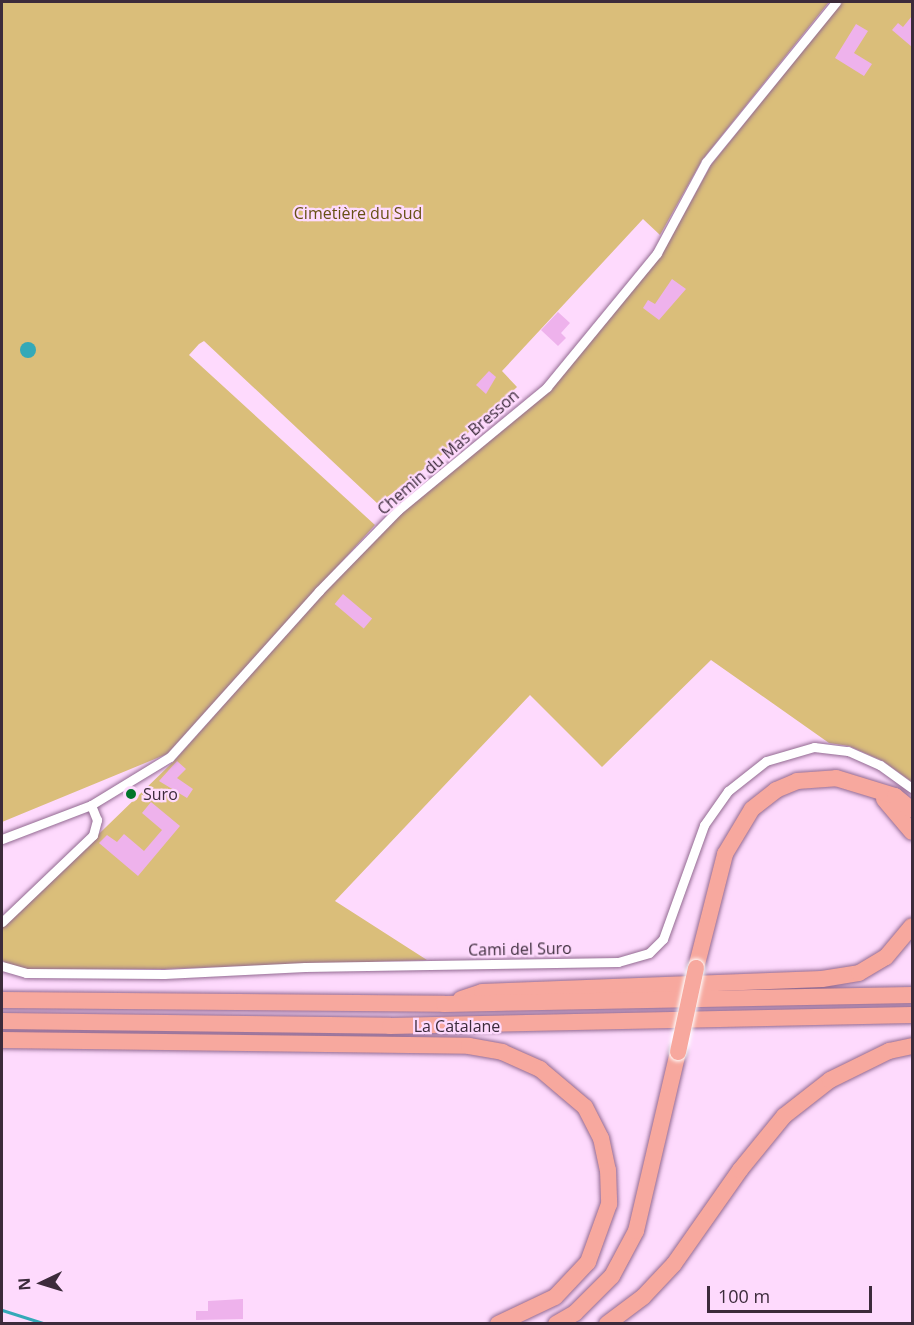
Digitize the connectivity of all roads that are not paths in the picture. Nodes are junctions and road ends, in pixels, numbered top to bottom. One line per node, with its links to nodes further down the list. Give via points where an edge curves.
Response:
1 (836, 2): 4 (street, Chemin du Mas Bresson, via 706,162 657,253 547,387 398,510 319,591 170,757)
2 (864, 784): 5 (highway, via 895,796); 6 (highway, via 895,809); 19 (highway, bridge, via 837,778 797,781 776,790 752,809 725,854 636,1231 612,1276 575,1313)
3 (912, 788): 10 (street, Cami del Suro, via 880,765 848,751 814,747 766,761 728,791 704,825 663,939 649,953 618,962 305,967 164,974 26,974)
4 (91, 805): 7 (street, Chemin du Mas Bresson); 8 (street, via 97,820 93,835)
5 (912, 810)
6 (912, 832)
7 (2, 839)
8 (2, 922)
9 (912, 926): 13 (highway, via 886,957 859,973 822,979 482,992)
10 (2, 966)
11 (912, 995): 13 (highway, La Catalane)
12 (2, 1000): 13 (highway, La Catalane)
13 (444, 1004)
14 (912, 1015): 15 (highway, La Catalane, via 402,1026)
15 (2, 1021)
16 (2, 1040): 18 (highway, via 469,1046 502,1052 540,1069 585,1107 601,1138 608,1170 609,1204 588,1262 555,1297)
17 (912, 1046): 20 (highway, via 889,1051 830,1080 784,1116 740,1170 674,1264 643,1297)
18 (498, 1323)
19 (556, 1323)
20 (607, 1323)

